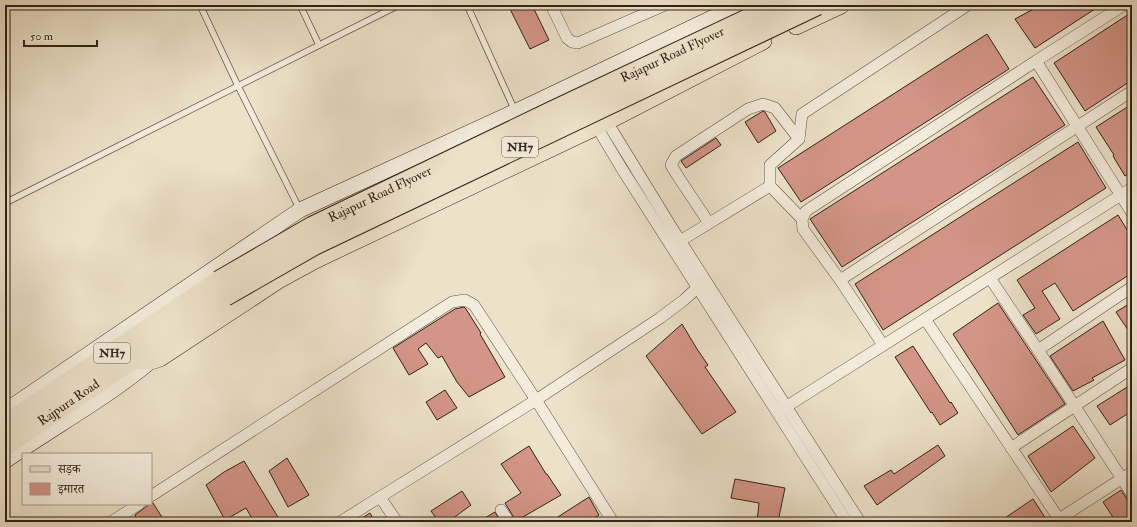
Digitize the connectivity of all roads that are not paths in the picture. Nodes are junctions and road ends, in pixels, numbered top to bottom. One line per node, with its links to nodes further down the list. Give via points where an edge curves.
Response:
1 (200, 5): 17 (lane)
2 (300, 5): 13 (lane)
3 (399, 5): 13 (lane)
4 (467, 5): 19 (lane)
5 (551, 5): 6 (street, via 567,38 578,43)
6 (665, 5)
7 (778, 5): 37 (highway, Rajapur Road Flyover / NH7, bridge, via 312,227)
8 (817, 5): 37 (highway, Rajapur Road Flyover / NH7, bridge)
9 (842, 5): 14 (main road)
10 (968, 5): 22 (street, via 802,114)
11 (1124, 5): 15 (street)
12 (731, 7): 14 (street); 16 (street)
13 (319, 45): 17 (lane)
14 (748, 49): 20 (main road)
15 (1036, 61): 21 (street); 30 (street, via 806,211)
16 (578, 82): 19 (street); 20 (street)
17 (238, 86): 27 (lane); 28 (lane)
18 (1132, 91): 21 (street)
19 (516, 112): 28 (street)
20 (600, 121): 32 (street); 36 (street, via 622,169); 41 (main road, via 315,260 280,279 160,358)
21 (1078, 126): 26 (street); 34 (street)
22 (799, 139): 23 (street, via 770,165); 31 (street, via 775,108 763,104 748,110 676,156 671,165)
23 (770, 186): 30 (street); 31 (street)
24 (1132, 188): 26 (street)
25 (5, 192): 27 (lane)
26 (1120, 196): 29 (street); 33 (street)
27 (7, 202)
28 (300, 210): 46 (street)
29 (1132, 213)
30 (802, 219): 34 (street, via 803,229)
31 (709, 223): 32 (street)
32 (680, 241): 45 (street)
33 (990, 278): 38 (street); 40 (street)
34 (840, 280): 39 (street)
35 (1132, 287): 40 (street)
36 (697, 288): 43 (street, via 660,318); 45 (street)
37 (222, 289): 41 (highway, Rajapur Road Flyover / NH7); 47 (highway, Rajapur Road Flyover / NH7)
38 (925, 319): 39 (street); 49 (street)
39 (883, 345): 45 (street)
40 (1038, 350): 44 (street)
41 (142, 360): 48 (highway, Rajpura Road / NH7); 50 (street, via 141,370)
42 (1132, 368): 44 (street)
43 (536, 400): 54 (street, via 474,304 464,300 452,302); 55 (street); 63 (street)
44 (1074, 406): 49 (street); 52 (street)
45 (782, 409): 64 (street); 65 (street)
46 (5, 411)
47 (5, 425)
48 (5, 446)
49 (1011, 448): 58 (street)
50 (5, 461)
51 (1132, 472): 52 (street)
52 (1122, 479): 53 (street); 58 (street)
53 (1132, 494)
54 (152, 495)
55 (380, 497): 60 (street); 61 (street)
56 (137, 505): 59 (street)
57 (501, 510): 62 (street)
58 (1060, 520)
59 (111, 522)
60 (340, 522)
61 (397, 522)
62 (509, 522)
63 (613, 522)
64 (847, 522)
65 (860, 522)

